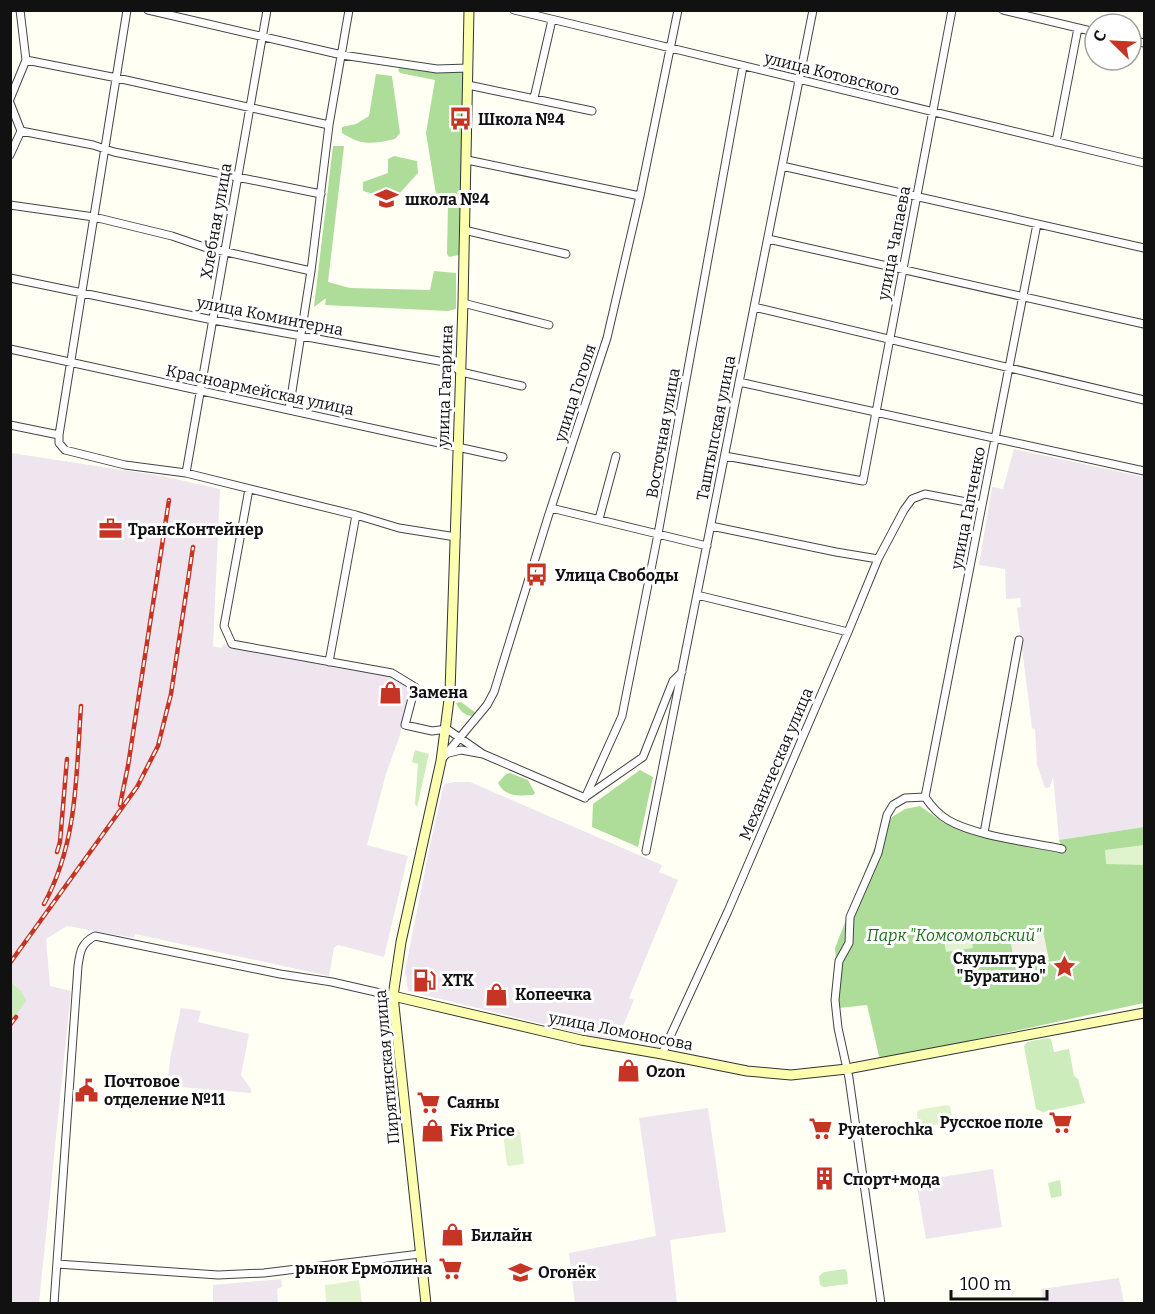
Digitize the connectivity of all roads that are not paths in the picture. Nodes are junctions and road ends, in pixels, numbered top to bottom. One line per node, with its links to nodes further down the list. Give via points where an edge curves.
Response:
1 (20, 10): 19 (street)
2 (127, 10): 22 (street)
3 (148, 10): 16 (street)
4 (267, 10): 16 (street, Хлебная улица)
5 (349, 10): 18 (street)
6 (469, 10): 21 (street, улица Гагарина)
7 (514, 10): 12 (street, улица Котовского)
8 (678, 10): 17 (street, улица Гоголя)
9 (813, 10): 23 (street, Таштыпская улица)
10 (952, 10): 29 (street, улица Чапаева)
11 (1004, 10): 14 (street)
12 (543, 14): 13 (street, улица Котовского)
13 (552, 20): 17 (street, улица Котовского); 25 (street)
14 (1078, 28): 15 (street); 32 (street)
15 (1083, 29)
16 (262, 38): 18 (street); 27 (street, Хлебная улица)
17 (671, 48): 20 (street, улица Котовского); 40 (street, улица Гоголя)
18 (342, 56): 21 (street, via 437,69); 30 (street)
19 (26, 60): 22 (street); 26 (street)
20 (743, 66): 23 (street, улица Котовского); 87 (street, Восточная улица)
21 (468, 68): 24 (street, улица Гагарина)
22 (117, 78): 27 (street); 33 (street)
23 (800, 80): 29 (street, улица Котовского); 37 (street, Таштыпская улица)
24 (468, 85): 25 (street); 35 (street, улица Гагарина)
25 (534, 98): 28 (street)
26 (10, 101): 31 (street)
27 (250, 107): 30 (street); 38 (street, Хлебная улица)
28 (592, 111)
29 (934, 112): 32 (street, улица Котовского); 41 (street, улица Чапаева)
30 (330, 125): 39 (street)
31 (21, 132): 33 (street); 34 (street)
32 (1056, 142): 36 (street, улица Котовского)
33 (105, 148): 38 (street); 43 (street)
34 (10, 155)
35 (467, 160): 40 (street); 45 (street, улица Гагарина)
36 (1144, 163)
37 (782, 166): 41 (street); 46 (street, Таштыпская улица)
38 (237, 178): 39 (street); 48 (street, Хлебная улица)
39 (321, 194): 51 (street)
40 (640, 196): 83 (street, улица Гоголя, via 608,338)
41 (917, 197): 44 (street); 50 (street, улица Чапаева)
42 (10, 205): 43 (street)
43 (94, 217): 48 (street); 53 (street)
44 (1037, 224): 47 (street); 54 (street, улица Гапченко)
45 (464, 230): 49 (street); 55 (street, улица Гагарина)
46 (768, 239): 50 (street); 56 (street, Таштыпская улица)
47 (1144, 248)
48 (225, 251): 51 (street); 57 (street, Хлебная улица)
49 (566, 254)
50 (903, 270): 54 (street); 61 (street, улица Чапаева)
51 (311, 271): 60 (street)
52 (10, 278): 53 (street, улица Коминтерна)
53 (82, 292): 57 (street, улица Коминтерна); 63 (street)
54 (1023, 297): 58 (street); 64 (street, улица Гапченко)
55 (463, 303): 59 (street); 65 (street, улица Гагарина)
56 (754, 307): 61 (street); 66 (street, Таштыпская улица)
57 (213, 320): 60 (street, улица Коминтерна); 68 (street, Хлебная улица)
58 (1144, 324)
59 (549, 325)
60 (301, 335): 65 (street, улица Коминтерна, via 450,363); 70 (street)
61 (890, 339): 64 (street); 71 (street, улица Чапаева)
62 (10, 350): 63 (street, Красноармейская улица)
63 (70, 363): 68 (street, Красноармейская улица); 73 (street)
64 (1009, 368): 69 (street); 74 (street, улица Гапченко)
65 (461, 372): 67 (street, улица Коминтерна); 75 (street, улица Гагарина)
66 (739, 382): 71 (street); 77 (street, Таштыпская улица)
67 (522, 386)
68 (200, 392): 70 (street, Красноармейская улица); 80 (street, Хлебная улица)
69 (1144, 400)
70 (289, 410): 75 (street, Красноармейская улица)
71 (876, 412): 74 (street); 77 (street, улица Чапаева, via 863,481)
72 (10, 425): 73 (street)
73 (59, 435): 80 (street, via 65,450 125,465)
74 (995, 438): 79 (street); 82 (street, улица Гапченко)
75 (458, 446): 78 (street, Красноармейская улица); 88 (street, улица Гагарина)
76 (616, 456): 85 (street)
77 (725, 456): 86 (street, Таштыпская улица)
78 (503, 457)
79 (1144, 471)
80 (186, 472): 81 (street)
81 (249, 489): 84 (street); 94 (street, via 224,626 232,644)
82 (982, 505): 90 (street, Механическая улица, via 925,494 912,499); 100 (street, улица Гапченко)
83 (551, 508): 85 (street); 97 (street, улица Гоголя, via 495,692)
84 (356, 515): 88 (street, via 399,528); 94 (street)
85 (599, 519): 87 (street)
86 (711, 526): 89 (street, Таштыпская улица); 90 (street)
87 (658, 534): 89 (street); 101 (street, Восточная улица, via 622,716)
88 (456, 537): 96 (street, улица Гагарина)
89 (707, 546): 91 (street, Таштыпская улица)
90 (878, 559): 92 (street, Механическая улица)
91 (697, 595): 92 (street); 95 (street, Таштыпская улица)
92 (848, 632): 107 (street, Механическая улица)
93 (1019, 640): 102 (street)
94 (329, 662): 96 (street, via 392,673 415,687 405,725 432,731)
95 (682, 672): 101 (street, via 673,681 643,757); 104 (street, Таштыпская улица)
96 (447, 729): 97 (street); 99 (street, улица Гагарина)
97 (460, 737): 98 (street); 99 (street, улица Гоголя)
98 (483, 754): 99 (street, via 461,750); 101 (street)
99 (443, 758): 105 (street, Пирятинская улица, via 401,942)
100 (925, 797): 102 (street, via 933,809 949,820); 108 (street, via 905,798 893,805 878,853 850,917 849,944 839,961 835,1000)
101 (585, 798)
102 (984, 833): 103 (street)
103 (1062, 849)
104 (646, 851)
105 (393, 996): 107 (street, улица Ломоносова, via 580,1040); 109 (street, Пирятинская улица); 110 (street, улица Ломоносова, via 95,936 86,940 78,966)
106 (1144, 1013): 108 (street, улица Ломоносова)
107 (662, 1054): 108 (street, улица Ломоносова, via 747,1071 791,1075)
108 (847, 1069): 113 (street)
109 (420, 1254): 110 (street, via 218,1275); 112 (street, Пирятинская улица)
110 (57, 1264): 111 (street)
111 (54, 1304)
112 (426, 1304)
113 (881, 1304)

